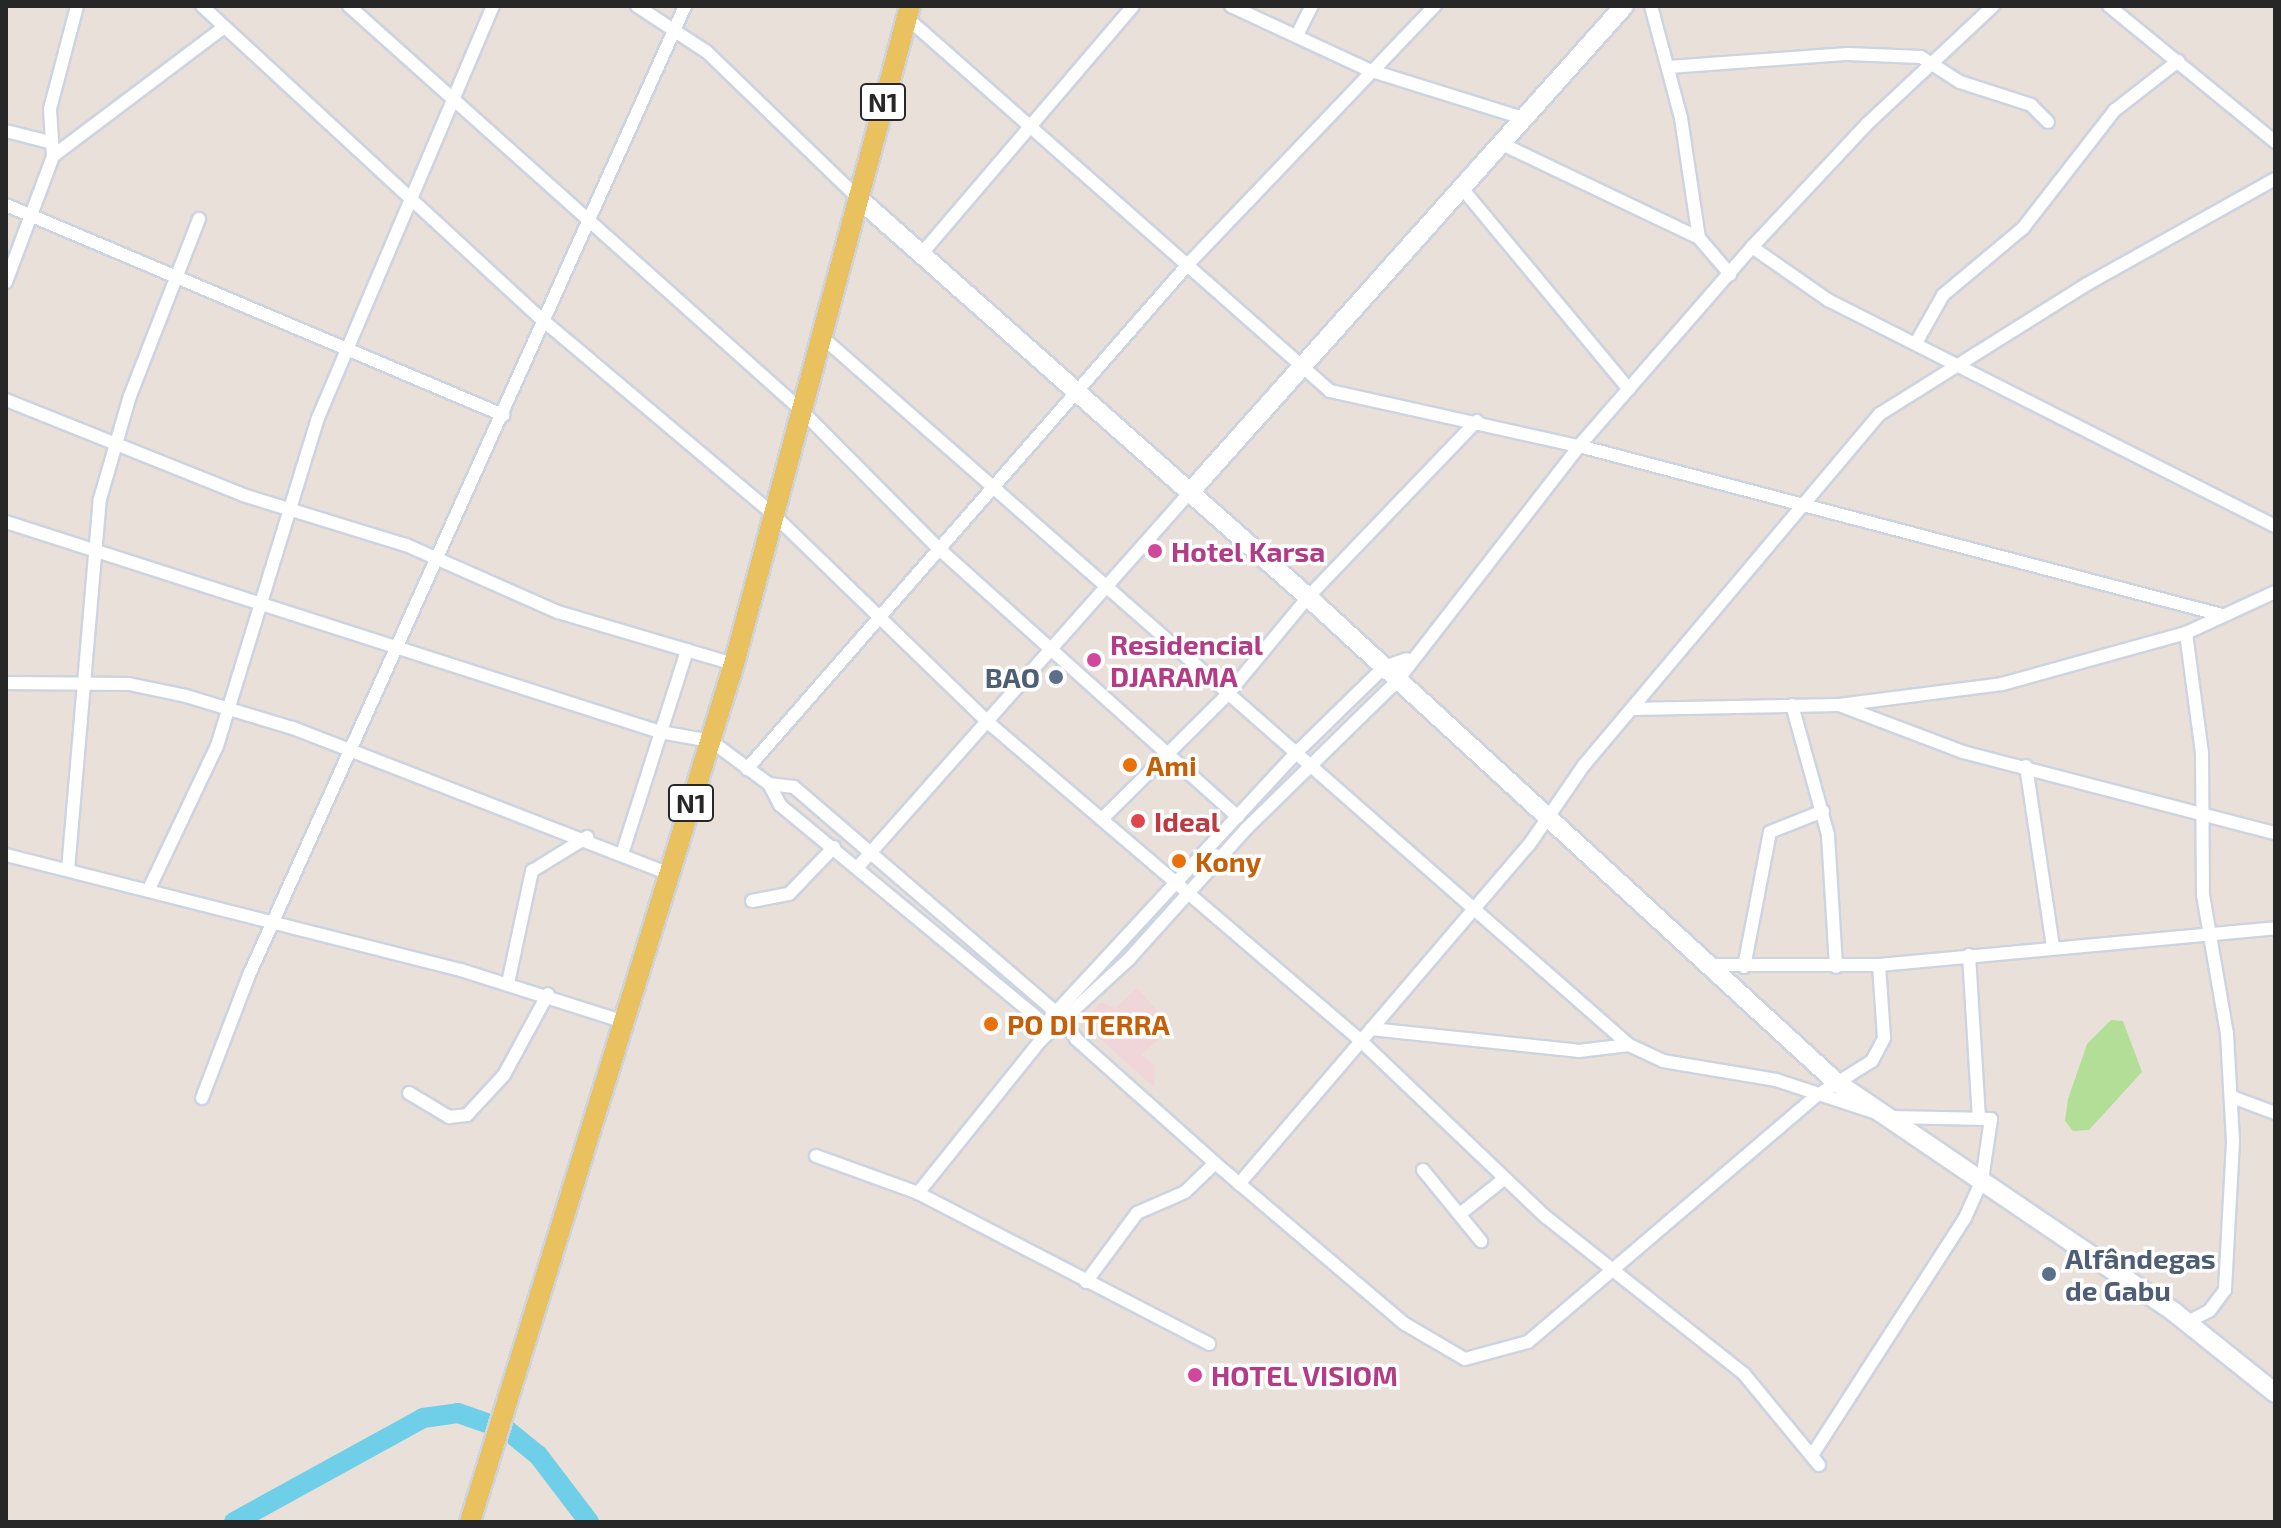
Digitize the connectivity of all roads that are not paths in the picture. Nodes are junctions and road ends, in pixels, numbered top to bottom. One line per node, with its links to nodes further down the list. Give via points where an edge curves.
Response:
1 (77, 6): 28 (street, via 50,109)
2 (202, 6): 16 (street)
3 (349, 6): 23 (street)
4 (493, 6): 23 (street)
5 (637, 6): 17 (street)
6 (685, 6): 17 (street)
7 (1133, 6): 26 (street)
8 (1231, 6): 18 (street)
9 (1312, 6): 18 (street)
10 (1435, 6): 22 (street)
11 (1624, 6): 24 (main road)
12 (1651, 6): 21 (street)
13 (1993, 6): 20 (street)
14 (2109, 6): 19 (street)
15 (908, 12): 26 (street); 34 (main road, N1)
16 (223, 28): 31 (street); 35 (street)
17 (676, 29): 34 (street); 39 (street)
18 (1297, 35): 22 (street)
19 (2178, 61): 29 (street); 49 (street, via 2115,110 2013,239 1943,295)
20 (1931, 63): 21 (street, via 1863,53); 25 (street, via 1960,82 2031,105); 41 (street)
21 (1669, 67): 40 (street)
22 (1369, 70): 24 (street); 43 (street)
23 (457, 98): 35 (street); 39 (street)
24 (1523, 118): 30 (main road)
25 (2048, 122)
26 (1032, 123): 42 (street); 43 (street)
27 (6, 131): 28 (street)
28 (49, 142): 31 (street)
29 (2275, 142)
30 (1500, 143): 33 (main road); 40 (street)
31 (53, 156): 37 (street)
32 (2275, 179): 52 (street)
33 (1461, 187): 51 (main road); 53 (street)
34 (857, 197): 42 (main road); 48 (main road, N1)
35 (412, 201): 47 (street); 50 (street)
36 (6, 205): 37 (street)
37 (35, 212): 44 (street); 46 (street)
38 (199, 219): 44 (street)
39 (588, 222): 47 (street); 56 (street)
40 (1699, 238): 45 (street)
41 (1752, 247): 45 (street); 49 (street, via 1808,289)
42 (923, 252): 54 (main road)
43 (1191, 261): 51 (street); 54 (street)
44 (176, 271): 50 (street); 59 (street)
45 (1730, 274): 53 (street)
46 (6, 282)
47 (545, 322): 57 (street); 65 (street)
48 (822, 337): 56 (main road, N1); 61 (street)
49 (1916, 343): 52 (street)
50 (351, 345): 57 (street); 63 (street)
51 (1302, 364): 58 (street, via 1347,399); 62 (main road)
52 (1959, 365): 64 (street, via 1880,414); 67 (street)
53 (1629, 389): 60 (street)
54 (1078, 392): 61 (street); 62 (main road)
55 (6, 400): 59 (street)
56 (801, 410): 65 (main road, N1); 68 (street)
57 (503, 415): 70 (street)
58 (1477, 421): 60 (street); 73 (street)
59 (114, 444): 63 (street); 69 (street)
60 (1579, 446): 64 (street); 82 (street)
61 (994, 485): 68 (street); 71 (street)
62 (1191, 491): 71 (street); 73 (main road)
63 (285, 508): 70 (street); 74 (street)
64 (1804, 508): 75 (street); 88 (street)
65 (773, 514): 76 (street); 81 (main road, N1)
66 (6, 522): 69 (street)
67 (2275, 526)
68 (937, 547): 76 (street); 80 (street)
69 (92, 548): 74 (street); 84 (street)
70 (435, 557): 78 (street); 79 (street, via 558,612)
71 (1108, 588): 80 (street); 85 (street)
72 (2275, 592): 75 (street)
73 (1308, 597): 82 (main road); 85 (street)
74 (262, 601): 78 (street); 89 (street)
75 (2222, 615): 77 (street)
76 (873, 618): 90 (street); 98 (street)
77 (2186, 633): 87 (street, via 2009,682); 104 (street)
78 (400, 646): 91 (street); 93 (street)
79 (687, 650): 81 (street); 91 (street)
80 (1057, 650): 90 (street); 94 (street)
81 (734, 664): 92 (main road, N1)
82 (1391, 674): 95 (street); 96 (street); 101 (main road)
83 (6, 683): 84 (street)
84 (83, 684): 89 (street, via 157,688); 112 (street)
85 (1227, 695): 94 (street); 95 (street)
86 (1792, 705): 87 (street); 88 (street); 100 (street)
87 (1839, 705): 97 (street, via 1926,741)
88 (1632, 709): 101 (street)
89 (230, 710): 93 (street); 115 (street)
90 (990, 724): 103 (street); 109 (street)
91 (660, 732): 92 (street); 108 (street)
92 (711, 741): 98 (street); 113 (main road, N1)
93 (353, 751): 106 (street); 119 (street)
94 (1169, 751): 102 (street); 103 (street)
95 (1296, 753): 96 (street); 102 (street)
96 (1312, 764): 116 (street); 118 (street)
97 (2026, 766): 104 (street); 122 (street)
98 (747, 769): 99 (street)
99 (769, 784): 107 (street, via 780,805); 109 (street, via 794,787)
100 (1823, 811): 126 (street, via 1770,832); 127 (street)
101 (1546, 816): 118 (street); 124 (main road)
102 (1238, 817): 114 (street)
103 (1103, 818): 114 (street)
104 (2204, 818): 105 (street); 121 (street)
105 (2275, 833)
106 (587, 837): 108 (street); 128 (street, via 532,871)
107 (834, 847): 111 (street); 117 (street, via 789,894)
108 (623, 851): 113 (street)
109 (872, 852): 111 (street); 130 (street)
110 (6, 855): 112 (street)
111 (857, 868): 132 (street)
112 (68, 870): 115 (street)
113 (667, 873): 131 (main road, N1)
114 (1175, 883): 116 (street); 130 (street)
115 (149, 889): 119 (street)
116 (1189, 893): 130 (street); 135 (street)
117 (752, 901)
118 (1471, 911): 133 (street); 136 (street)
119 (275, 923): 128 (street); 141 (street)
120 (2275, 928): 121 (street)
121 (2211, 934): 122 (street); 140 (street)
122 (2053, 947): 123 (street)
123 (1969, 955): 125 (street); 144 (street)
124 (1704, 964): 126 (street); 137 (main road)
125 (1879, 965): 127 (street); 137 (street, via 1884,1038 1872,1061)
126 (1744, 967): 127 (street)
127 (1836, 967)
128 (508, 983): 129 (street)
129 (548, 994): 131 (street); 138 (street, via 504,1075 467,1115 449,1117)
130 (1061, 1017): 132 (street); 134 (street)
131 (622, 1021): 159 (main road, N1)
132 (1050, 1029): 134 (street); 151 (street)
133 (1371, 1029): 135 (street); 136 (street, via 1579,1051)
134 (1076, 1039): 146 (street)
135 (1362, 1042): 148 (street); 150 (street)
136 (1629, 1045): 139 (street, via 1663,1061 1776,1080)
137 (1836, 1082): 139 (street); 143 (main road)
138 (409, 1093)
139 (1816, 1096): 143 (street); 154 (street)
140 (2232, 1097): 142 (street); 156 (street, via 2225,1290 2209,1311)
141 (202, 1098)
142 (2275, 1113)
143 (1889, 1117): 144 (street); 149 (main road)
144 (1979, 1119): 149 (street, via 1991,1119)
145 (816, 1156): 151 (street)
146 (1215, 1163): 150 (street); 155 (street, via 1185,1192 1137,1213)
147 (1423, 1170): 152 (street)
148 (1504, 1179): 152 (street); 154 (street)
149 (1982, 1180): 154 (street, via 1815,1460 1744,1374); 156 (main road)
150 (1239, 1184): 154 (street, via 1405,1324 1465,1359 1528,1342)
151 (918, 1193): 155 (street)
152 (1460, 1214): 153 (street)
153 (1481, 1241)
154 (1616, 1272)
155 (1086, 1282): 157 (street)
156 (2187, 1322): 158 (main road)
157 (1209, 1344)
158 (2275, 1393)
159 (470, 1522)

